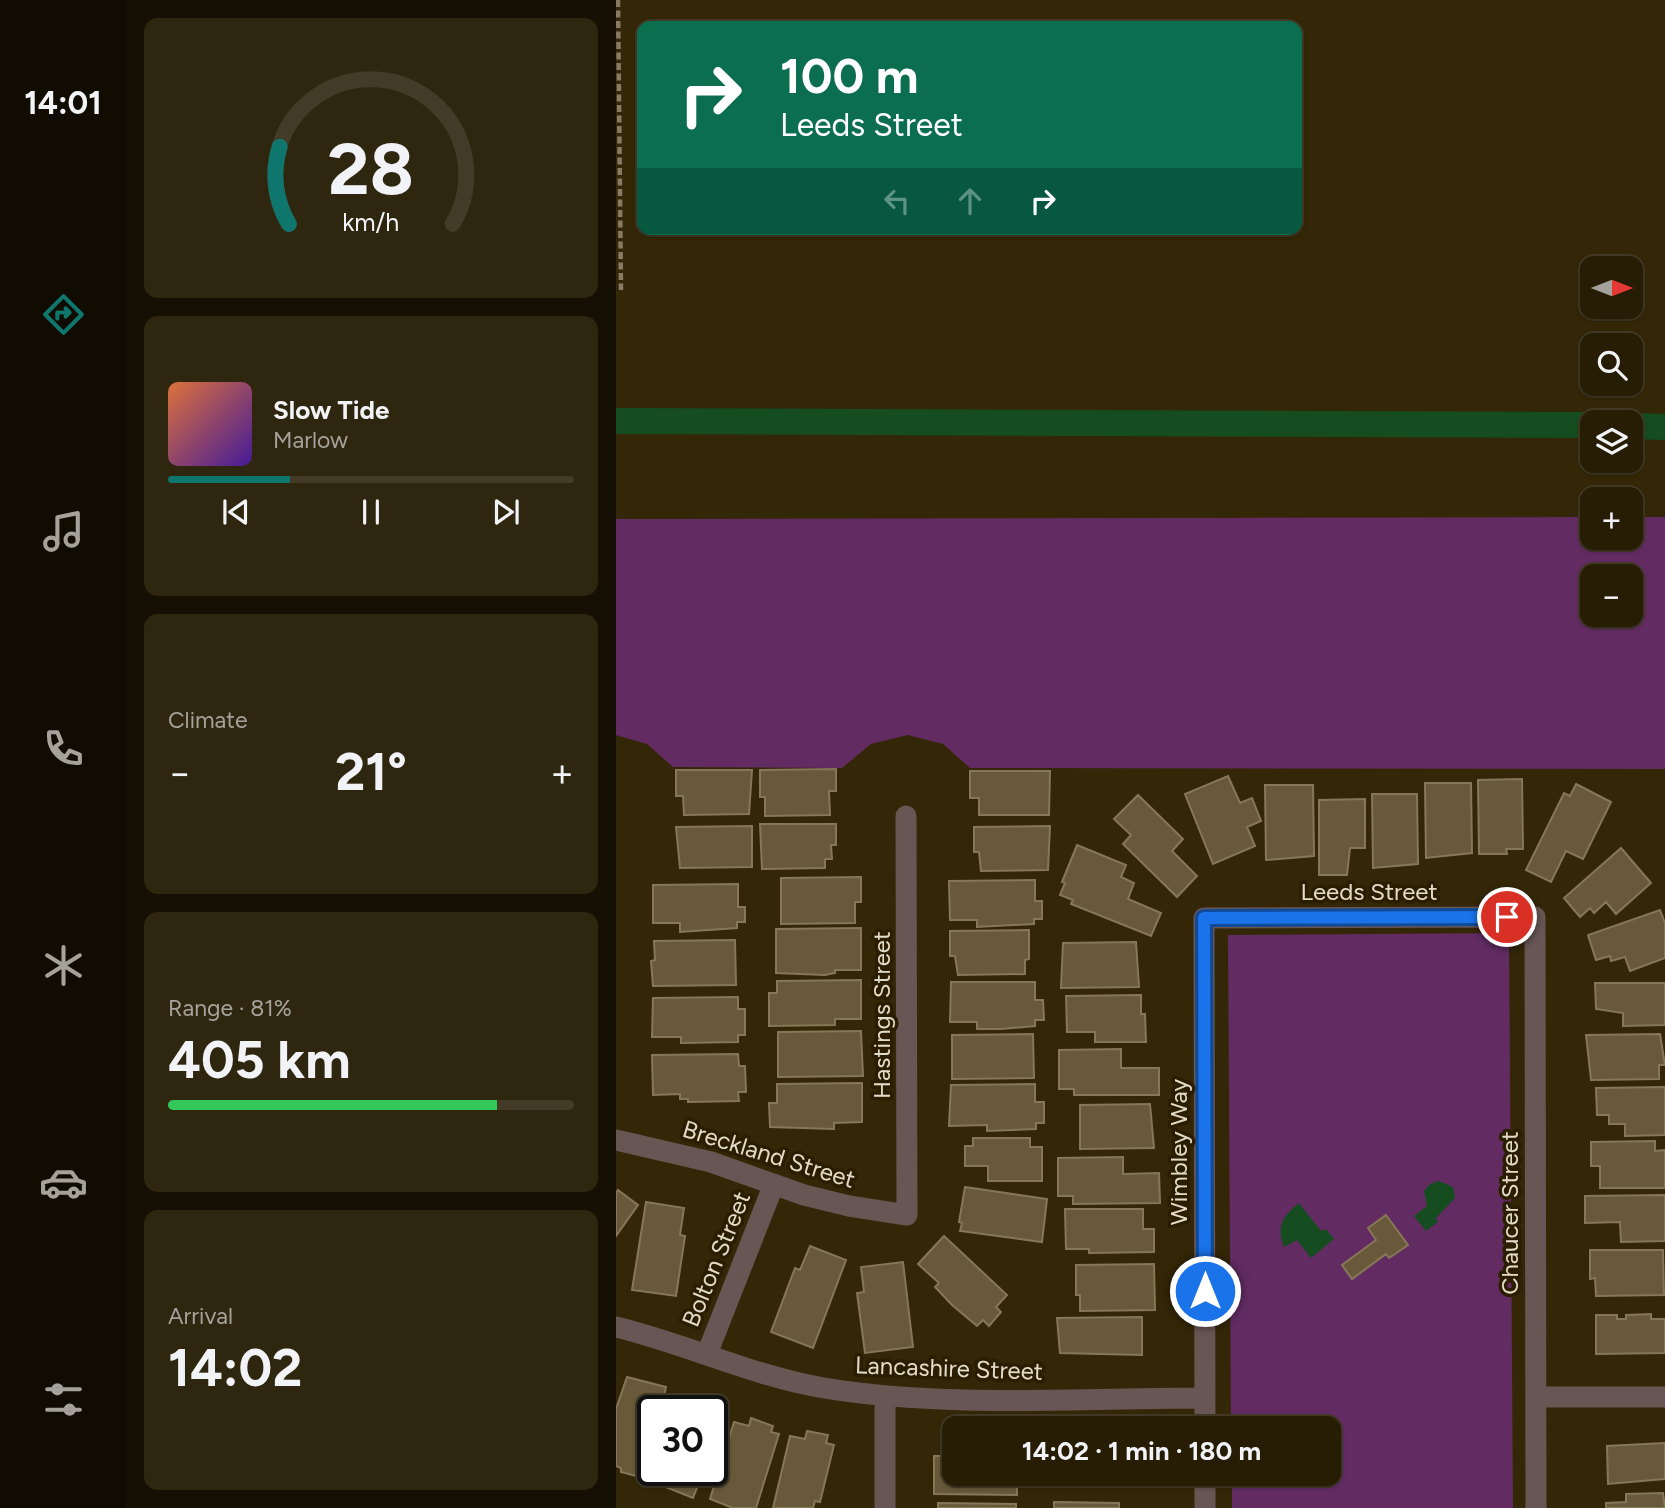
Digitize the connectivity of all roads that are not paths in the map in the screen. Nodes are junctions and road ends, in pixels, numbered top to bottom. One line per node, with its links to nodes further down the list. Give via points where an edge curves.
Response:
1 (906, 816): 6 (street, Hastings Street)
2 (1535, 917): 3 (street, Leeds Street); 10 (street, Chaucer Street)
3 (1204, 918): 12 (street, Wimbley Way)
4 (616, 1140): 5 (street, Breckland Street, via 711,1162)
5 (775, 1184): 6 (street, Breckland Street, via 849,1206); 8 (street, Bolton Street)
6 (907, 1215)
7 (616, 1326): 8 (street, Lancashire Street)
8 (707, 1354): 9 (street, Lancashire Street, via 758,1372)
9 (885, 1396): 12 (street, Lancashire Street); 15 (street)
10 (1536, 1397): 11 (street); 17 (street, Chaucer Street)
11 (1665, 1397)
12 (1205, 1398): 13 (street, Wimbley Way)
13 (1205, 1416)
14 (1205, 1486): 16 (street)
15 (885, 1508)
16 (1205, 1508)
17 (1536, 1508)

